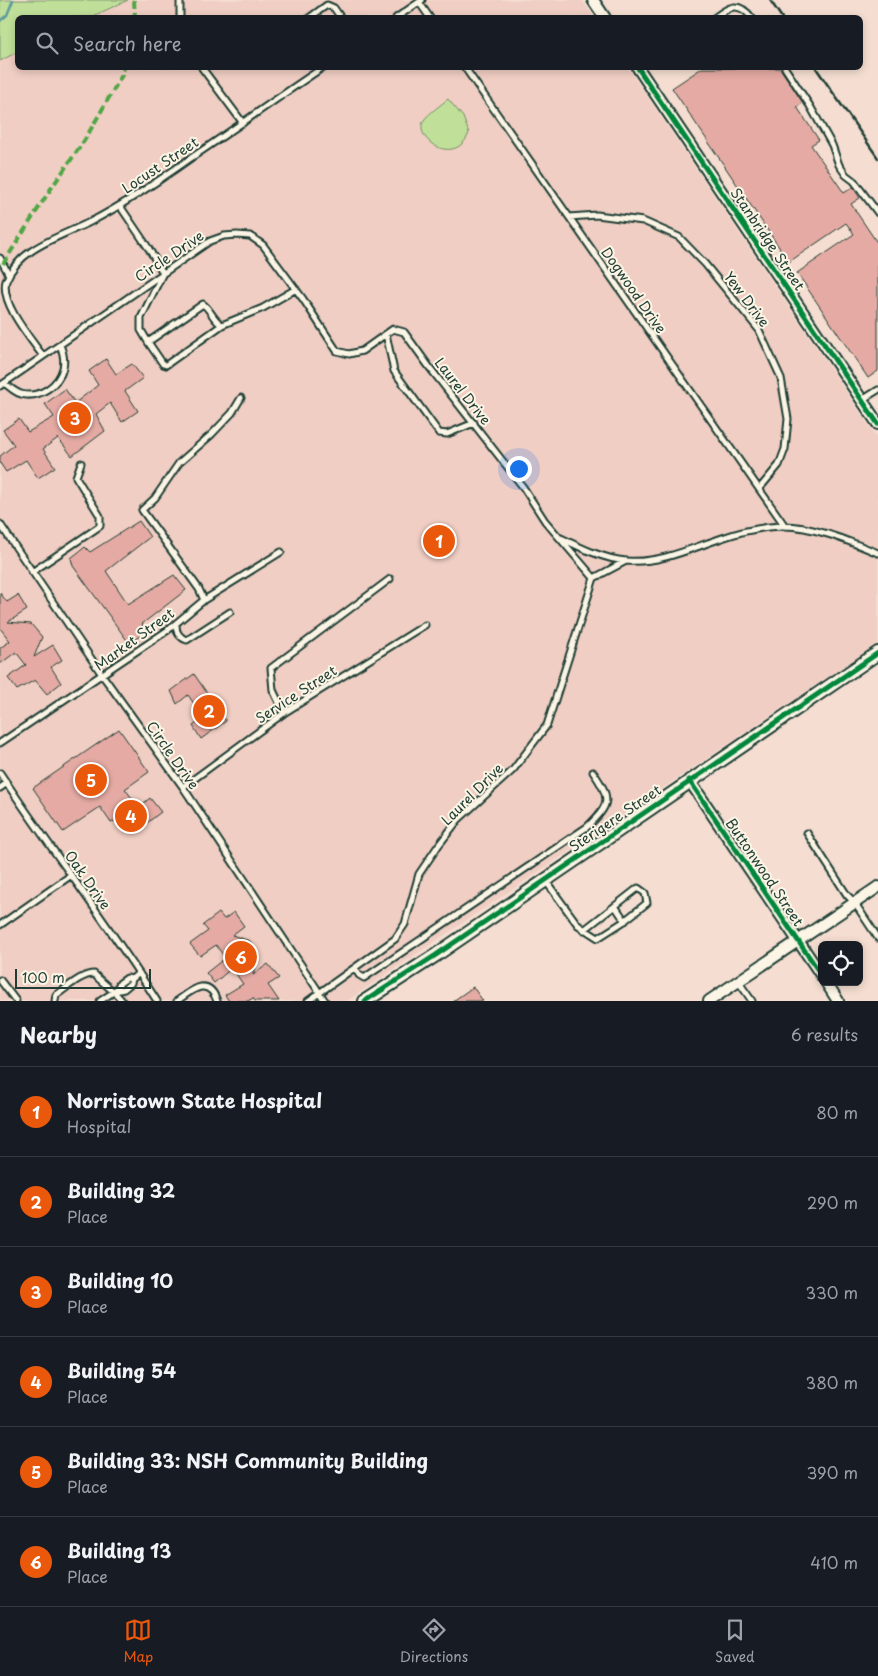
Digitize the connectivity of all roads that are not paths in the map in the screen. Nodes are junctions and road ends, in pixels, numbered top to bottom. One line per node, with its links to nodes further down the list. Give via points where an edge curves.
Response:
1 (180, 0): 4 (lane)
2 (593, 0): 9 (street)
3 (421, 1): 7 (lane); 8 (lane)
4 (180, 15)
5 (314, 15): 6 (lane, via 326,5 334,8)
6 (339, 15)
7 (400, 15)
8 (428, 15)
9 (602, 15)
10 (718, 15): 11 (lane, via 731,6 740,7)
11 (749, 15)
12 (203, 70): 17 (lane)
13 (319, 70): 17 (lane, Locust Street)
14 (466, 70): 20 (lane, Dogwood Drive)
15 (640, 70): 36 (street, Stanbridge Street)
16 (786, 70): 19 (lane, via 810,106 846,176 854,181)
17 (243, 123): 18 (lane, Locust Street)
18 (120, 206): 22 (lane); 23 (lane, Locust Street, via 42,245 15,265)
19 (878, 213)
20 (569, 217): 40 (lane, Dogwood Drive); 40 (lane, Yew Drive, via 597,215 643,221 679,237 759,330 781,378 788,419 785,449 779,465)
21 (0, 258): 23 (lane)
22 (163, 273): 25 (lane, Circle Drive, via 210,241 224,236 250,236 263,245); 30 (lane, via 142,318 142,330); 31 (lane, Circle Drive)
23 (9, 275): 24 (lane, Locust Street)
24 (6, 282): 26 (lane); 32 (lane, via 4,293 8,305)
25 (296, 289): 27 (lane, via 264,308); 29 (lane, Circle Drive, via 337,352 350,354 362,351)
26 (0, 290)
27 (222, 325): 30 (lane, via 202,304); 30 (lane, via 166,365)
28 (404, 332): 29 (lane, Circle Drive, via 393,330); 37 (lane, Laurel Drive)
29 (386, 334): 37 (lane, via 394,371 439,433 446,434)
30 (148, 342)
31 (60, 344): 32 (lane, Circle Drive); 33 (lane, via 63,368 58,380 47,390 22,395)
32 (43, 356): 33 (lane, Circle Drive)
33 (2, 384)
34 (878, 390): 36 (lane)
35 (241, 398): 50 (lane, via 212,434 179,463 155,498 142,510)
36 (862, 400): 38 (street, Stanbridge Street)
37 (474, 423): 43 (lane, Laurel Drive)
38 (878, 424)
39 (81, 464): 47 (lane, via 76,477 100,516 100,526)
40 (759, 489): 42 (lane, Dogwood Drive)
41 (0, 524): 47 (lane, Circle Drive)
42 (785, 526): 45 (lane, Laurel Drive, via 832,536); 46 (lane, Laurel Drive, via 752,529 690,550)
43 (558, 536): 46 (lane, Laurel Drive, via 576,546); 48 (lane, Laurel Drive)
44 (281, 552): 50 (lane, Market Street)
45 (878, 552)
46 (626, 561): 48 (lane, Laurel Drive)
47 (32, 572): 55 (lane, Circle Drive)
48 (594, 578): 75 (lane, Laurel Drive, via 547,725 513,770 458,820 438,846 419,874 406,924 395,939)
49 (390, 579): 56 (lane, via 271,668 273,690)
50 (204, 600): 52 (lane, Market Street)
51 (230, 612): 52 (lane, via 187,640 176,630)
52 (176, 625): 55 (lane, Market Street)
53 (425, 625): 56 (lane, Service Street)
54 (878, 653): 60 (street, Sterigere Street)
55 (103, 676): 57 (lane, Market Street); 62 (lane, Circle Drive)
56 (284, 713): 62 (lane, Service Street)
57 (0, 744)
58 (593, 772): 75 (lane, via 602,785 606,804 587,827 364,978)
59 (0, 773): 61 (lane, Oak Drive)
60 (690, 780): 66 (street, Sterigere Street); 74 (street, Buttonwood Street)
61 (7, 783): 63 (lane); 65 (lane, Oak Drive)
62 (183, 787): 82 (lane, Circle Drive)
63 (0, 788)
64 (807, 833): 68 (lane)
65 (70, 876): 71 (lane); 77 (lane, Oak Drive)
66 (544, 880): 72 (lane); 92 (street, Sterigere Street)
67 (878, 887): 68 (street)
68 (854, 902): 73 (lane); 74 (street)
69 (615, 906): 70 (lane); 70 (lane, via 638,888 644,893 647,903); 72 (lane)
70 (625, 921): 72 (lane, via 598,938)
71 (0, 925)
72 (584, 930)
73 (878, 938)
74 (799, 941): 76 (street, Buttonwood Street); 79 (street)
75 (355, 968): 82 (lane, Laurel Drive)
76 (818, 970)
77 (139, 973): 81 (lane, via 120,983); 87 (lane, Oak Drive)
78 (0, 980): 83 (lane)
79 (738, 981): 93 (street); 94 (lane)
80 (829, 986): 95 (street)
81 (115, 991): 84 (lane, via 90,974 56,995); 85 (lane); 86 (lane)
82 (320, 993): 90 (lane, Laurel Drive); 91 (lane, Circle Drive)
83 (16, 1001)
84 (55, 1001)
85 (100, 1001)
86 (122, 1001)
87 (156, 1001)
88 (176, 1001): 89 (lane, via 201,986 211,990)
89 (217, 1001)
90 (308, 1001)
91 (325, 1001)
92 (365, 1001)
93 (709, 1001)
94 (752, 1001)
95 (838, 1001)

